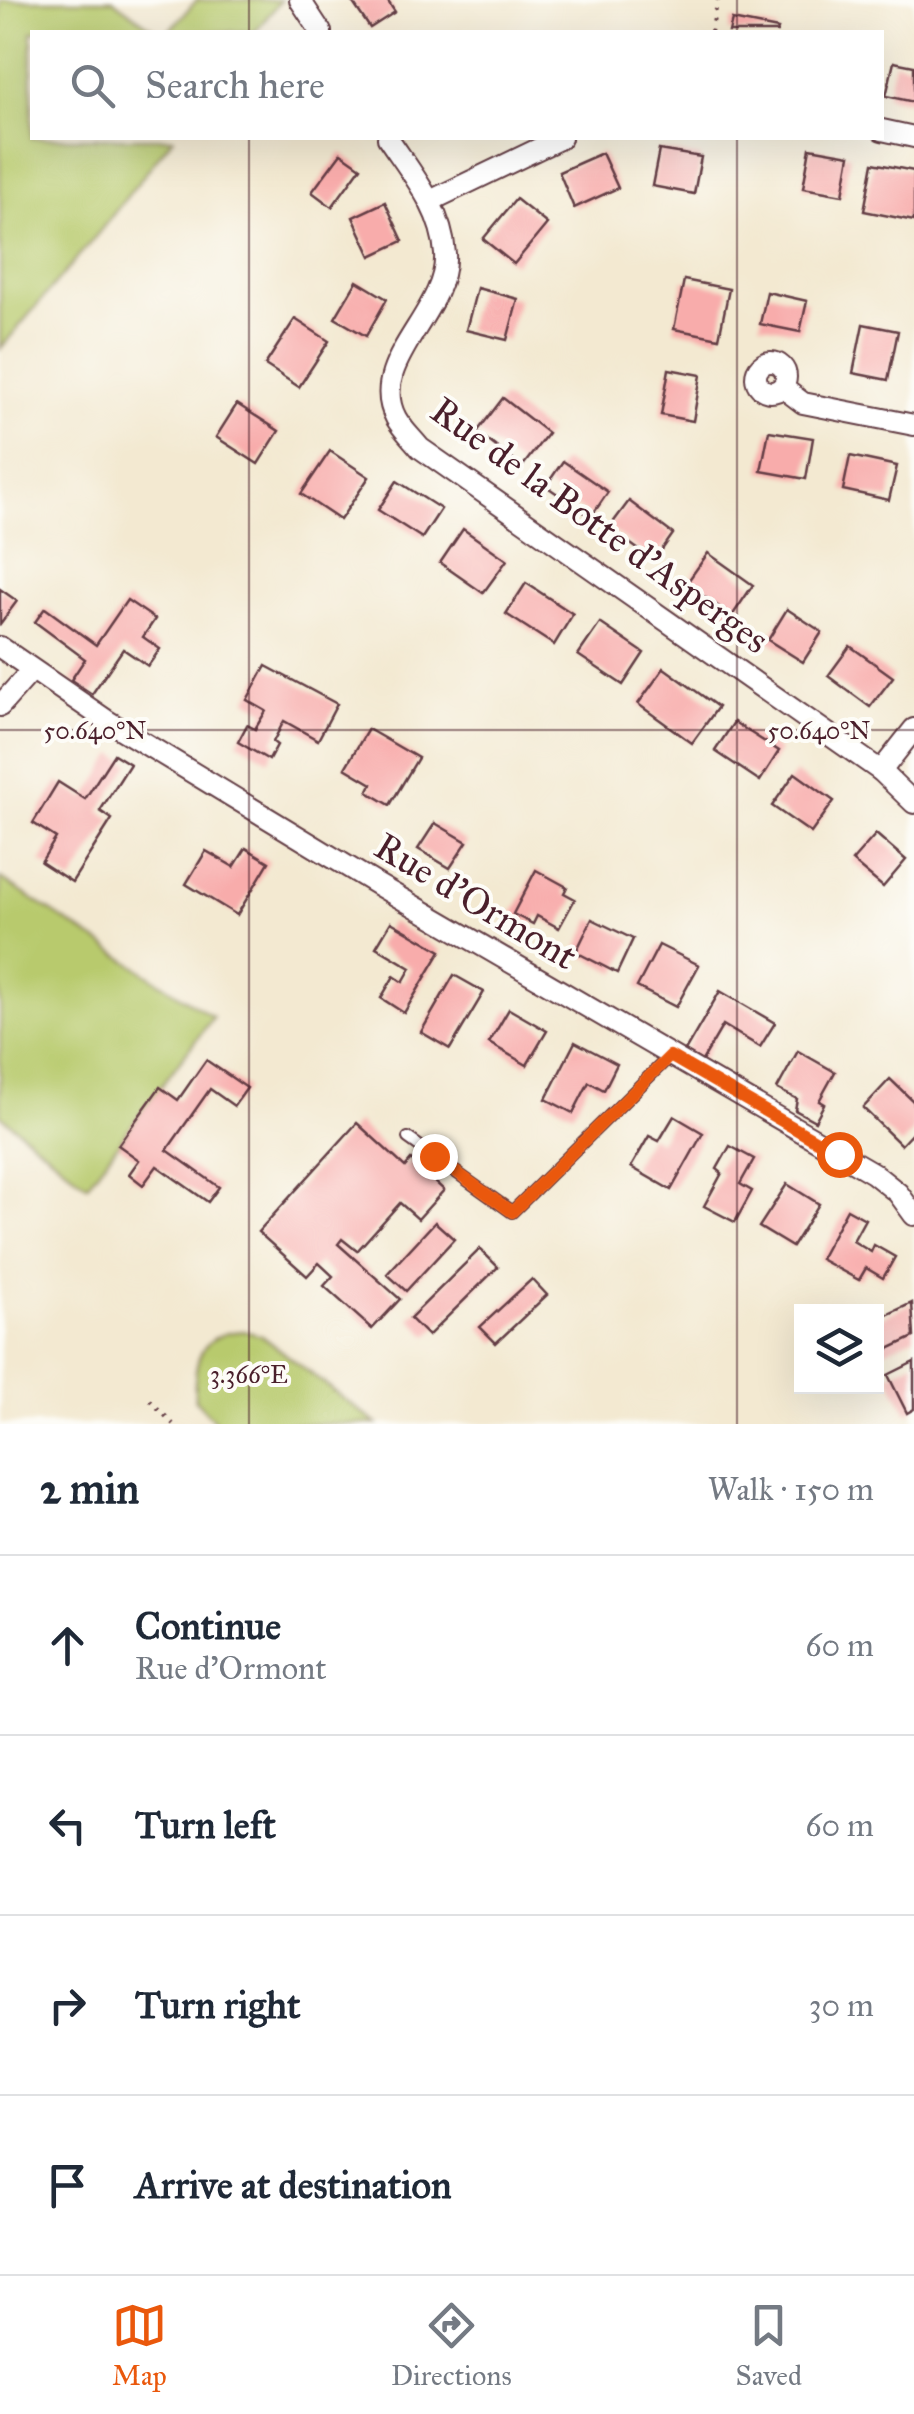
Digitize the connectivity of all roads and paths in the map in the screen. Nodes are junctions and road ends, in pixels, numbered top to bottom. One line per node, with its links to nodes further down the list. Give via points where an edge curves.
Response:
1 (300, 0): 3 (street)
2 (718, 0): 4 (path)
3 (320, 30)
4 (711, 30)
5 (884, 130): 6 (street)
6 (914, 136)
7 (389, 140): 9 (street, Rue de la Botte d'Asperges)
8 (557, 140): 9 (street)
9 (430, 201): 16 (street, Rue de la Botte d'Asperges, via 445,269 432,306 394,367 390,400 404,429 420,448)
10 (782, 387): 11 (street, via 804,404)
11 (914, 426)
12 (0, 647): 13 (street, Rue d'Ormont)
13 (32, 670): 14 (street); 18 (street, Rue d'Ormont)
14 (0, 706)
15 (914, 729): 16 (street)
16 (881, 771): 17 (street, Rue de la Botte d'Asperges)
17 (914, 802)
18 (670, 1056): 19 (lane, via 512,1212); 20 (street, Rue d'Ormont, via 873,1173)
19 (408, 1138)
20 (914, 1215)
21 (150, 1400): 22 (path)
22 (173, 1424)

